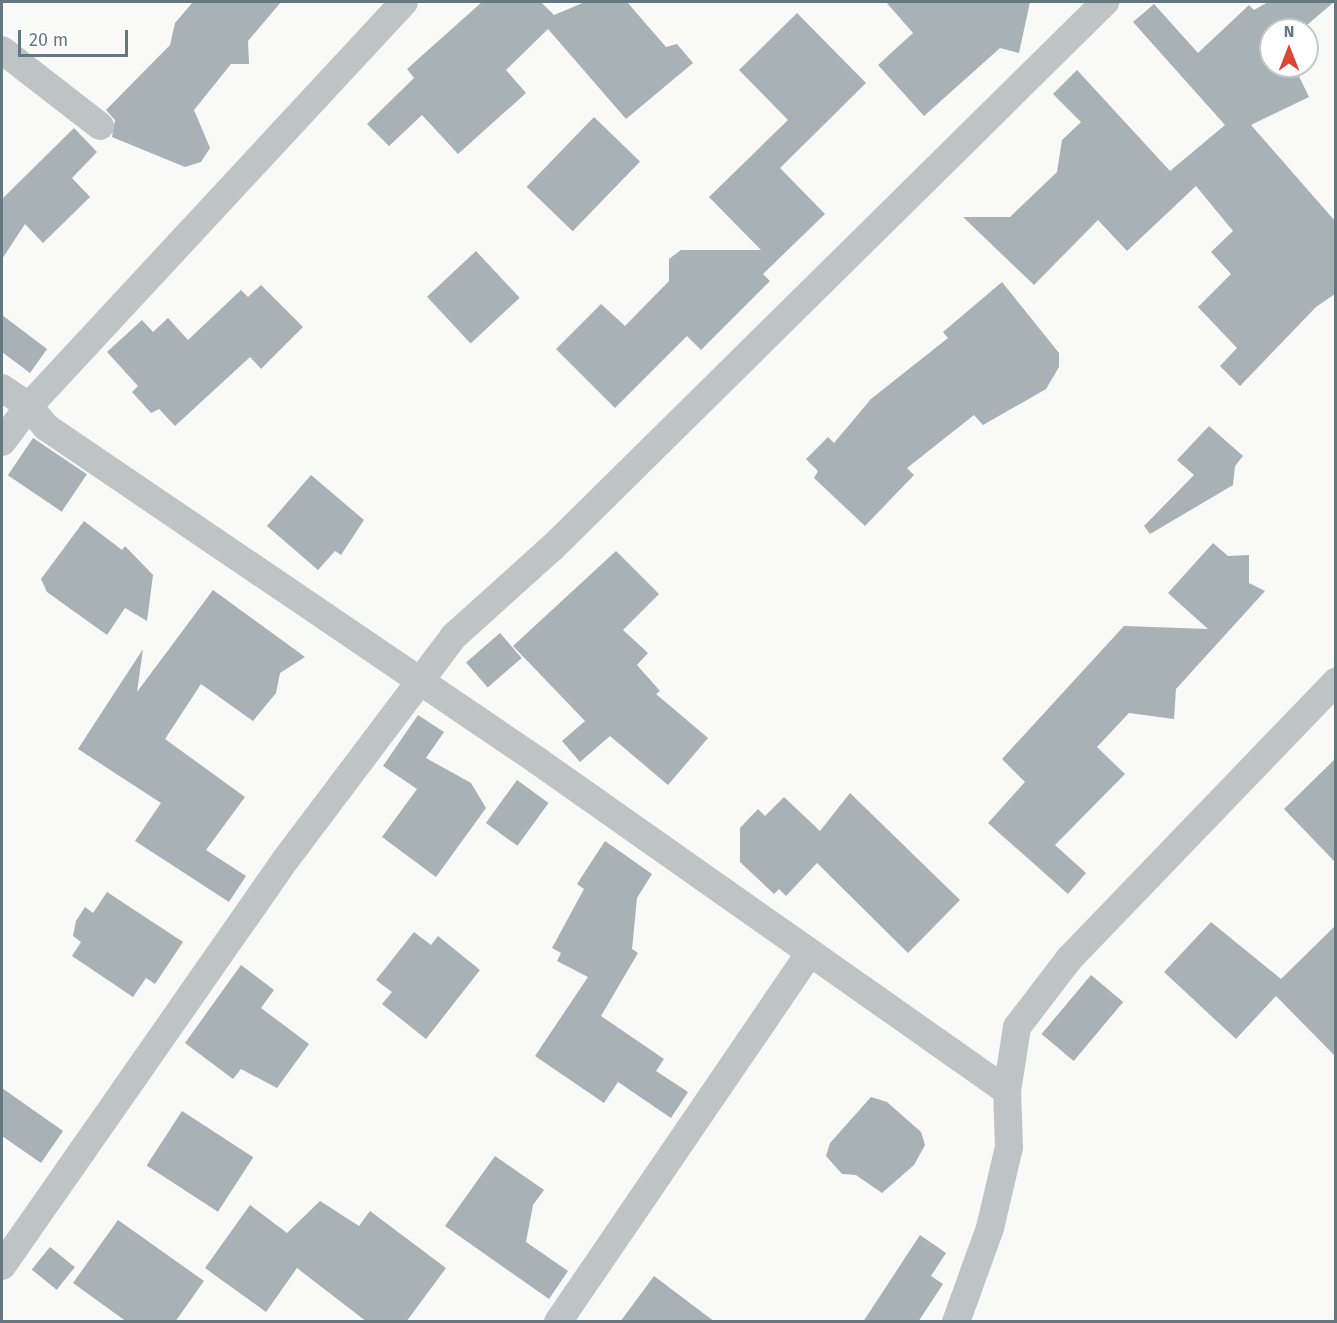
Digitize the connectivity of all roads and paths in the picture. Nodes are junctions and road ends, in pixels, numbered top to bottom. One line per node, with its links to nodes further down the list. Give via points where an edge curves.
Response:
1 (404, 2): 6 (street)
2 (1105, 2): 8 (street, via 553,547 483,607)
3 (2, 50): 4 (street)
4 (100, 126)
5 (2, 388): 6 (street)
6 (28, 406): 7 (street); 8 (street, via 46,427)
7 (2, 442)
8 (419, 681): 10 (street); 12 (street, via 286,859)
9 (1335, 681): 11 (street, via 1069,959 1017,1027)
10 (808, 955): 11 (street); 13 (street)
11 (1007, 1091): 14 (street, via 1009,1147 990,1228)
12 (2, 1266)
13 (558, 1322)
14 (956, 1322)

